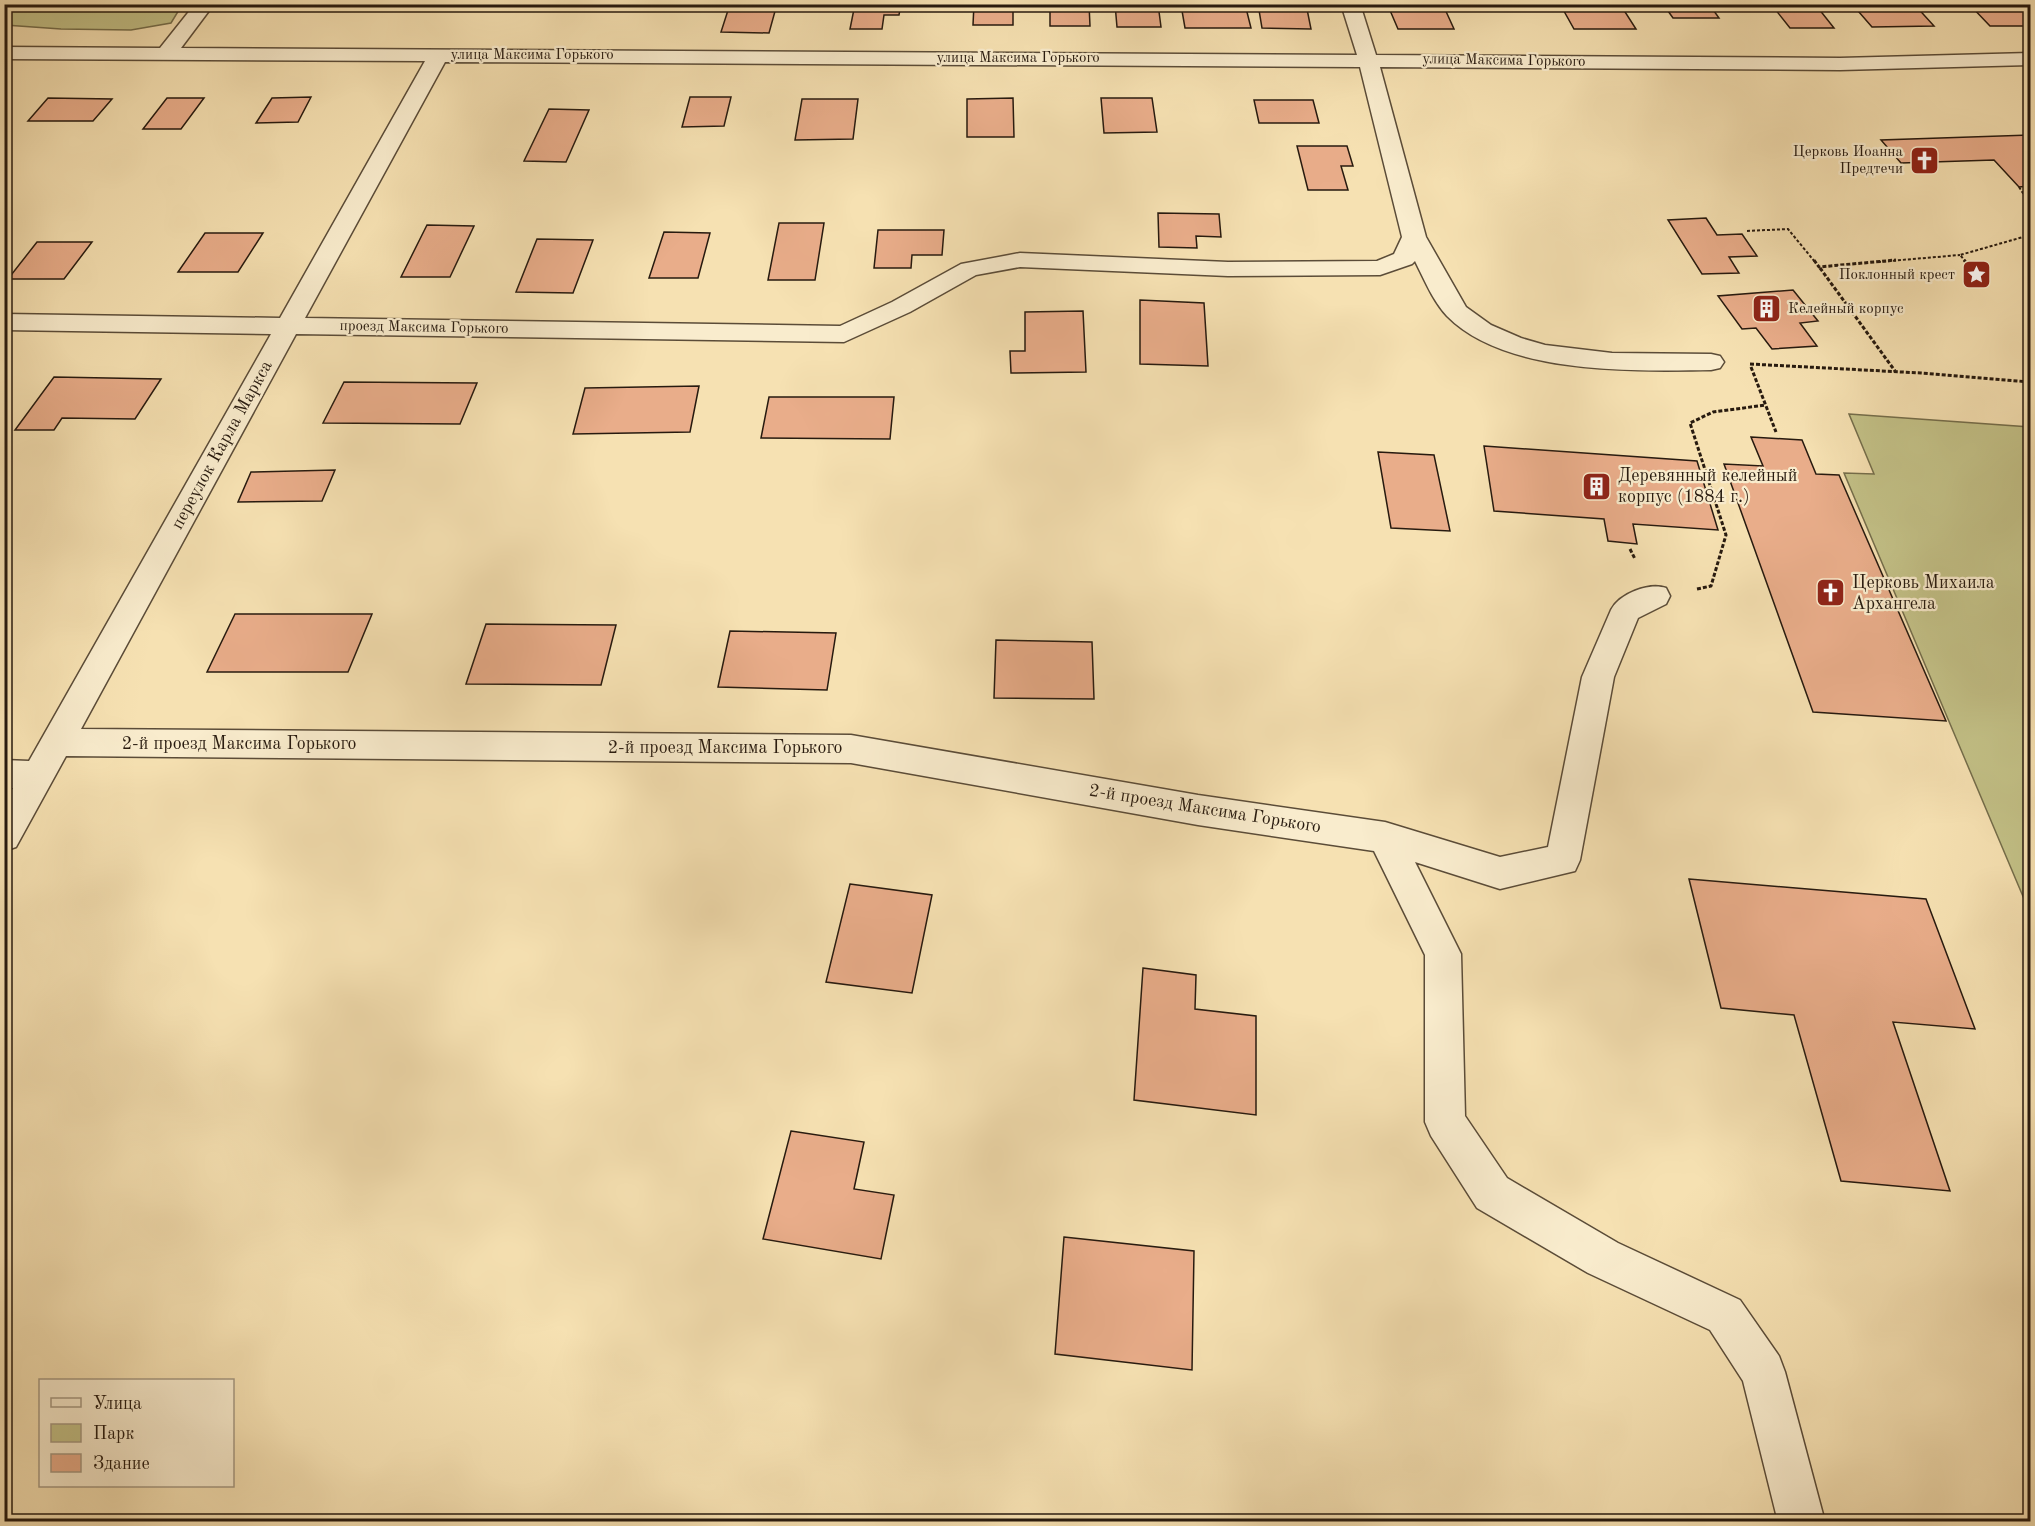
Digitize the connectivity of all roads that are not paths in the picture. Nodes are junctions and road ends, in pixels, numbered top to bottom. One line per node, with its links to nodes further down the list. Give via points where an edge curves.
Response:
1 (205, 4): 4 (street)
2 (1350, 4): 7 (street)
3 (4, 53): 4 (street, улица Максима Горького)
4 (166, 54): 5 (street, улица Максима Горького)
5 (439, 55): 7 (street, улица Максима Горького); 10 (street, переулок Карла Маркса)
6 (2031, 59): 7 (street, улица Максима Горького, via 1840,64)
7 (1368, 60): 8 (street)
8 (1414, 237): 10 (street, проезд Максима Горького, via 1404,259 1380,268 1228,269 1020,260 969,269 844,334); 11 (street, via 1455,311 1492,337 1535,350 1605,361)
9 (4, 322): 10 (street, проезд Максима Горького)
10 (288, 326): 13 (street, переулок Карла Маркса)
11 (1711, 362)
12 (1655, 596): 17 (street, 2-й проезд Максима Горького, via 1626,610 1598,677 1563,860 1500,873)
13 (57, 742): 15 (street, переулок Карла Маркса); 17 (street, 2-й проезд Максима Горького, via 851,749 1198,810)
14 (4, 774): 15 (street)
15 (38, 775): 16 (street, переулок Карла Маркса)
16 (4, 836)
17 (1385, 837): 18 (street, via 1443,954 1445,1122 1492,1193 1603,1258 1725,1315 1763,1372)
18 (1802, 1521)

